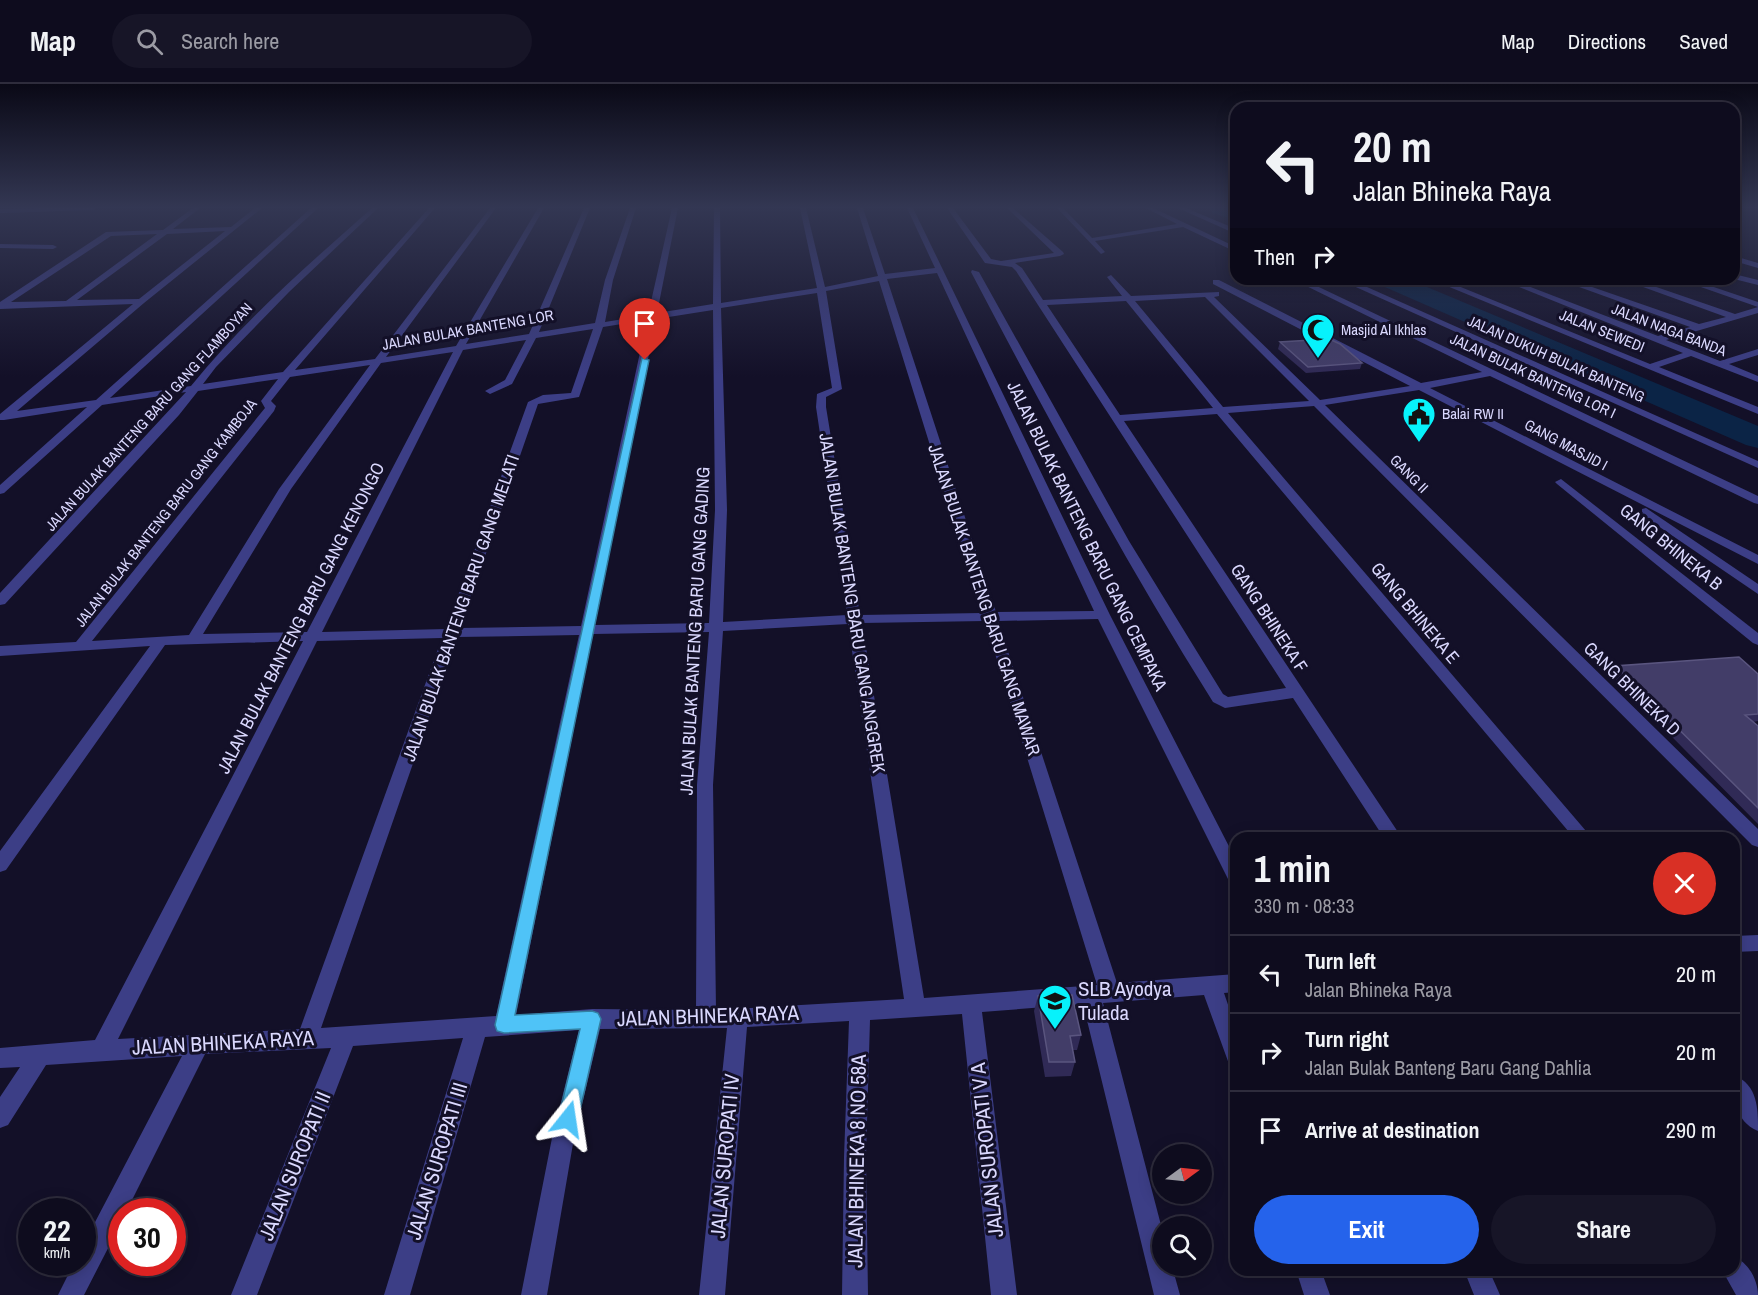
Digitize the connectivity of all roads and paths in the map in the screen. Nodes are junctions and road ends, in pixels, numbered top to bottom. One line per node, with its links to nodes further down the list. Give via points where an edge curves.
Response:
1 (62, 265): 38 (street)
2 (120, 265): 36 (street)
3 (187, 265): 35 (street)
4 (251, 265): 61 (street)
5 (313, 265): 58 (street, JALAN BULAK BANTENG BARU GANG FLAMBOYAN)
6 (382, 265): 55 (street, JALAN BULAK BANTENG BARU GANG KAMBOJA)
7 (450, 265): 51 (street)
8 (508, 265): 48 (street, JALAN BULAK BANTENG BARU GANG KENONGO)
9 (562, 265): 46 (street)
10 (614, 265): 44 (street, JALAN BULAK BANTENG BARU GANG MELATI)
11 (664, 265): 42 (street)
12 (718, 265): 40 (street, JALAN BULAK BANTENG BARU GANG GADING)
13 (815, 265): 31 (street, JALAN BULAK BANTENG BARU GANG ANGGREK)
14 (879, 265): 20 (street, JALAN BULAK BANTENG BARU GANG MAWAR)
15 (937, 265): 17 (street, JALAN BULAK BANTENG BARU GANG CEMPAKA)
16 (1005, 265): 37 (street, GANG BHINEKA F, via 1016,266)
17 (940, 270): 20 (street, JALAN BULAK BANTENG LOR); 75 (street, JALAN BULAK BANTENG BARU GANG CEMPAKA)
18 (975, 272): 88 (street, via 1126,548 1218,698 1226,703)
19 (1111, 277): 34 (street, GANG BHINEKA E)
20 (883, 278): 31 (street, JALAN BULAK BANTENG LOR); 76 (street, JALAN BULAK BANTENG BARU GANG MAWAR)
21 (1740, 278): 23 (street)
22 (1216, 282): 32 (street, GANG MASJID I)
23 (1758, 283)
24 (1308, 285): 54 (street, JALAN BULAK BANTENG LOR I)
25 (1355, 285): 66 (street, JALAN DUKUH BULAK BANTENG)
26 (1449, 285): 53 (street, JALAN SEWEDI)
27 (1518, 285): 47 (street, JALAN NAGA BANDA)
28 (1578, 285): 45 (street)
29 (1642, 285): 43 (street)
30 (1700, 285): 39 (street)
31 (820, 289): 40 (street, JALAN BULAK BANTENG LOR); 77 (street, JALAN BULAK BANTENG BARU GANG ANGGREK, via 837,388 820,399)
32 (1232, 291): 33 (street); 57 (street, GANG MASJID I)
33 (1207, 294): 34 (street); 60 (street, GANG II)
34 (1129, 298): 37 (street); 62 (street, GANG BHINEKA E)
35 (141, 301): 36 (street); 64 (street)
36 (68, 303): 38 (street)
37 (1042, 303): 65 (street, GANG BHINEKA F)
38 (0, 305)
39 (1758, 305)
40 (718, 306): 42 (street, JALAN BULAK BANTENG LOR); 78 (street, JALAN BULAK BANTENG BARU GANG GADING, via 721,510)
41 (1758, 310): 43 (street)
42 (654, 315): 44 (street, JALAN BULAK BANTENG LOR); 79 (street)
43 (1735, 317): 45 (street)
44 (600, 323): 46 (street, JALAN BULAK BANTENG LOR); 80 (street, JALAN BULAK BANTENG BARU GANG MELATI, via 575,394 533,402)
45 (1698, 327): 47 (street)
46 (532, 335): 48 (street, JALAN BULAK BANTENG LOR); 59 (street, via 509,382)
47 (1655, 340): 50 (street, JALAN NAGA BANDA)
48 (460, 347): 51 (street, JALAN BULAK BANTENG LOR); 81 (street, JALAN BULAK BANTENG BARU GANG KENONGO)
49 (1758, 352): 52 (street)
50 (1691, 353): 52 (street, JALAN NAGA BANDA); 53 (street)
51 (378, 361): 55 (street, JALAN BULAK BANTENG LOR); 82 (street, via 285,489)
52 (1719, 364): 56 (street, JALAN NAGA BANDA)
53 (1650, 367): 63 (street, JALAN SEWEDI)
54 (1489, 373): 57 (street); 70 (street, JALAN BULAK BANTENG LOR I)
55 (288, 374): 58 (street, JALAN BULAK BANTENG LOR); 85 (street, JALAN BULAK BANTENG BARU GANG KAMBOJA, via 266,401 270,409)
56 (1758, 379)
57 (1418, 387): 60 (street); 69 (street, GANG MASJID I)
58 (195, 388): 61 (street, JALAN BULAK BANTENG LOR); 74 (street, JALAN BULAK BANTENG BARU GANG FLAMBOYAN)
59 (490, 391)
60 (1317, 403): 62 (street); 72 (street, GANG II)
61 (94, 405): 64 (street, JALAN BULAK BANTENG LOR); 68 (street)
62 (1220, 410): 65 (street); 90 (street, GANG BHINEKA E)
63 (1758, 411)
64 (2, 418)
65 (1116, 418): 88 (street, GANG BHINEKA F)
66 (1758, 465)
67 (1561, 482): 83 (street, GANG BHINEKA B)
68 (0, 491)
69 (1626, 494): 71 (street, GANG MASJID I); 73 (street)
70 (1758, 500)
71 (1758, 560)
72 (1479, 566): 91 (street, GANG BHINEKA D)
73 (1758, 590)
74 (0, 601)
75 (1103, 615): 76 (street); 93 (street, JALAN BULAK BANTENG BARU GANG CEMPAKA)
76 (988, 616): 77 (street); 98 (street, JALAN BULAK BANTENG BARU GANG MAWAR)
77 (853, 619): 78 (street); 100 (street, JALAN BULAK BANTENG BARU GANG ANGGREK)
78 (716, 627): 79 (street); 104 (street, JALAN BULAK BANTENG BARU GANG GADING, via 705,785)
79 (588, 630): 80 (street); 105 (street)
80 (453, 632): 81 (street); 108 (street, JALAN BULAK BANTENG BARU GANG MELATI)
81 (310, 638): 82 (street); 111 (street, JALAN BULAK BANTENG BARU GANG KENONGO)
82 (193, 639): 84 (street)
83 (1758, 640)
84 (161, 641): 85 (street); 92 (street)
85 (80, 646): 86 (street)
86 (6, 651): 87 (street)
87 (0, 665)
88 (1296, 692): 89 (street, GANG BHINEKA F)
89 (1389, 832)
90 (1579, 832)
91 (1758, 840)
92 (0, 865)
93 (1230, 866)
94 (1758, 943): 95 (street)
95 (1740, 944)
96 (1230, 984): 97 (street, JALAN BHINEKA RAYA)
97 (1211, 986): 98 (street, JALAN BHINEKA RAYA); 109 (street)
98 (1100, 993): 99 (street, JALAN BHINEKA RAYA); 127 (street, JALAN BULAK BANTENG BARU GANG MAWAR)
99 (971, 1004): 100 (street, JALAN BHINEKA RAYA); 126 (street, JALAN SUROPATI V A)
100 (915, 1008): 103 (street, JALAN BHINEKA RAYA)
101 (738, 1017): 103 (street, JALAN BHINEKA RAYA); 104 (street, JALAN BHINEKA RAYA); 124 (street, JALAN SUROPATI IV)
102 (592, 1019): 104 (street, JALAN BHINEKA RAYA); 105 (street, JALAN BHINEKA RAYA); 123 (street, via 563,1138)
103 (861, 1019): 125 (street, JALAN BHINEKA 8 NO 58A)
104 (706, 1020)
105 (504, 1025): 106 (street, JALAN BHINEKA RAYA)
106 (477, 1027): 107 (street, JALAN BHINEKA RAYA); 122 (street, JALAN SUROPATI III)
107 (346, 1037): 108 (street, JALAN BHINEKA RAYA); 121 (street, JALAN SUROPATI II)
108 (307, 1039): 110 (street, JALAN BHINEKA RAYA)
109 (1230, 1040)
110 (199, 1045): 111 (street, JALAN BHINEKA RAYA); 120 (street)
111 (101, 1050): 112 (street, JALAN BHINEKA RAYA)
112 (39, 1056): 113 (street, JALAN BHINEKA RAYA); 115 (street)
113 (0, 1058)
114 (1740, 1094): 116 (street)
115 (0, 1117)
116 (1758, 1120)
117 (1310, 1276): 128 (street)
118 (1479, 1276): 129 (street)
119 (1738, 1276): 130 (street)
120 (71, 1295)
121 (244, 1295)
122 (397, 1295)
123 (534, 1295)
124 (712, 1295)
125 (855, 1295)
126 (1004, 1295)
127 (1167, 1295)
128 (1317, 1295)
129 (1487, 1295)
130 (1750, 1295)

